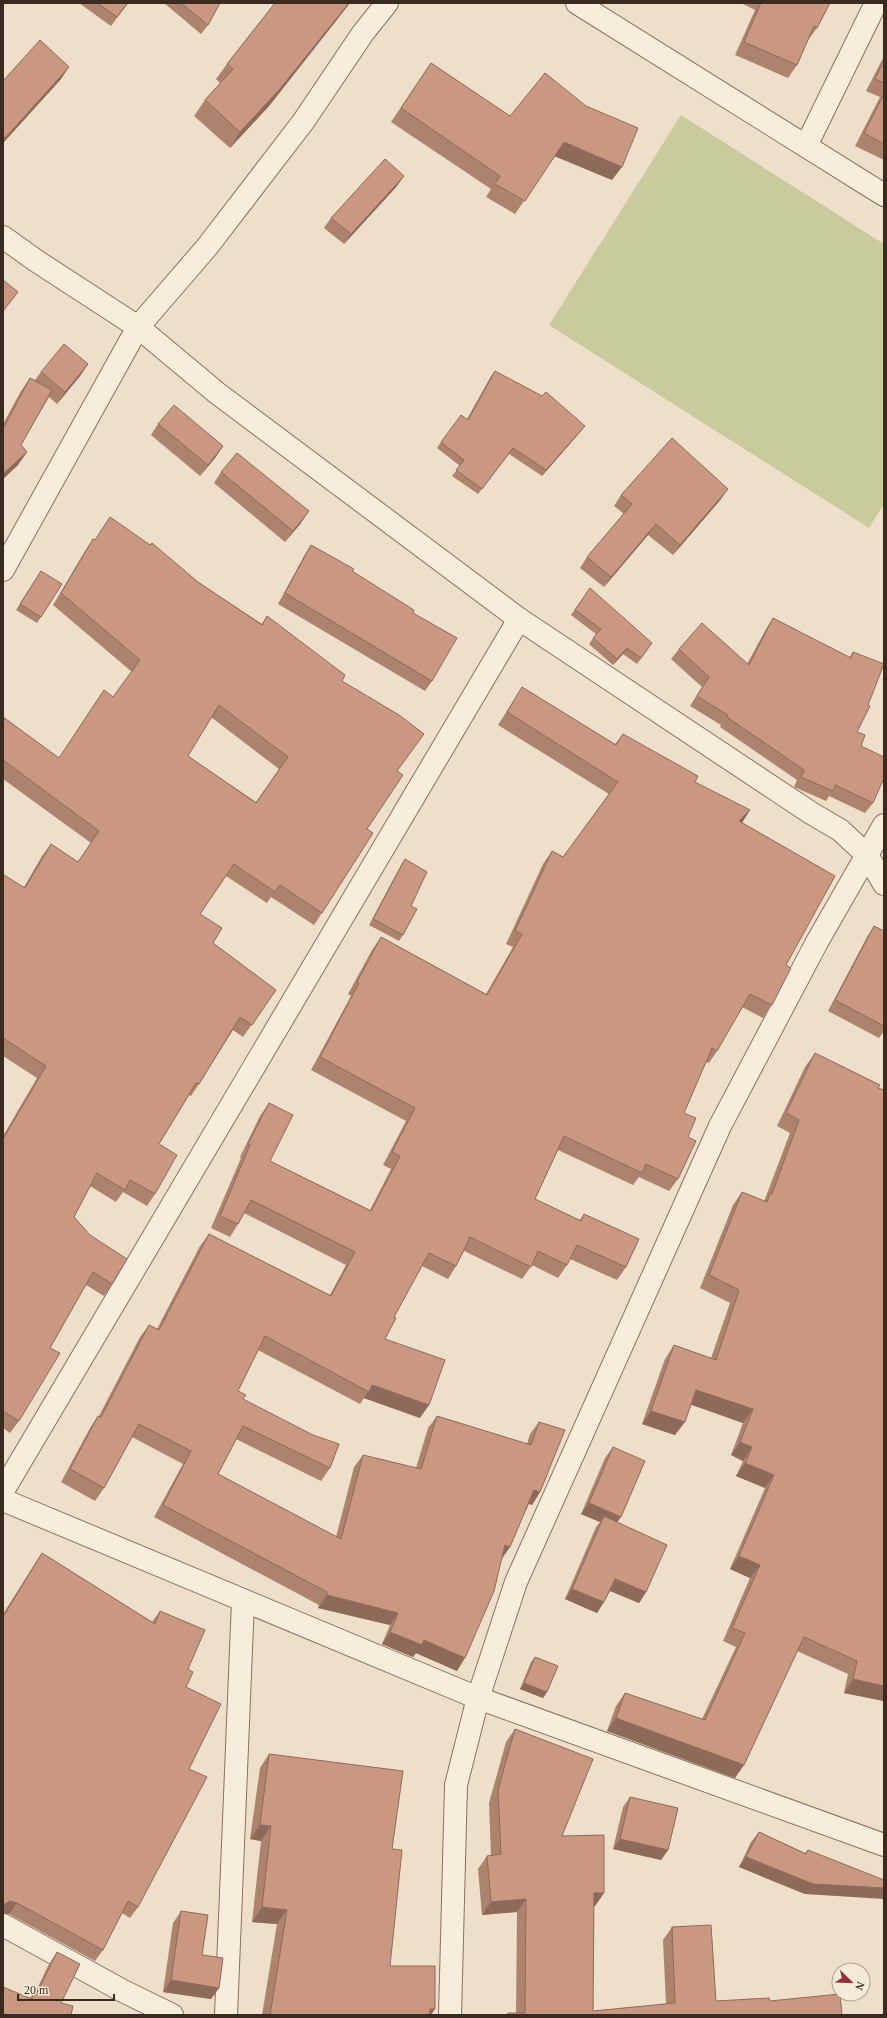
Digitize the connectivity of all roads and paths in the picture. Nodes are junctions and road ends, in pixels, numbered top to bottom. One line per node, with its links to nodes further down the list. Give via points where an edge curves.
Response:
1 (387, 3): 7 (street, via 363,33 294,135 207,247)
2 (578, 3): 4 (street)
3 (876, 3): 4 (street)
4 (806, 146): 5 (street)
5 (884, 195)
6 (3, 237): 7 (street)
7 (138, 327): 8 (street); 9 (street, via 217,393)
8 (3, 570)
9 (519, 619): 11 (street, via 804,809 840,830); 13 (street)
10 (884, 825): 11 (street)
11 (867, 855): 12 (street); 16 (street, via 817,942 720,1126 516,1582)
12 (884, 884)
13 (3, 1491)
14 (3, 1500): 15 (street)
15 (244, 1601): 16 (street); 20 (street)
16 (478, 1698): 17 (street); 21 (street, via 456,1785)
17 (884, 1845)
18 (3, 1925): 19 (street)
19 (172, 2015)
20 (226, 2015)
21 (450, 2015)

